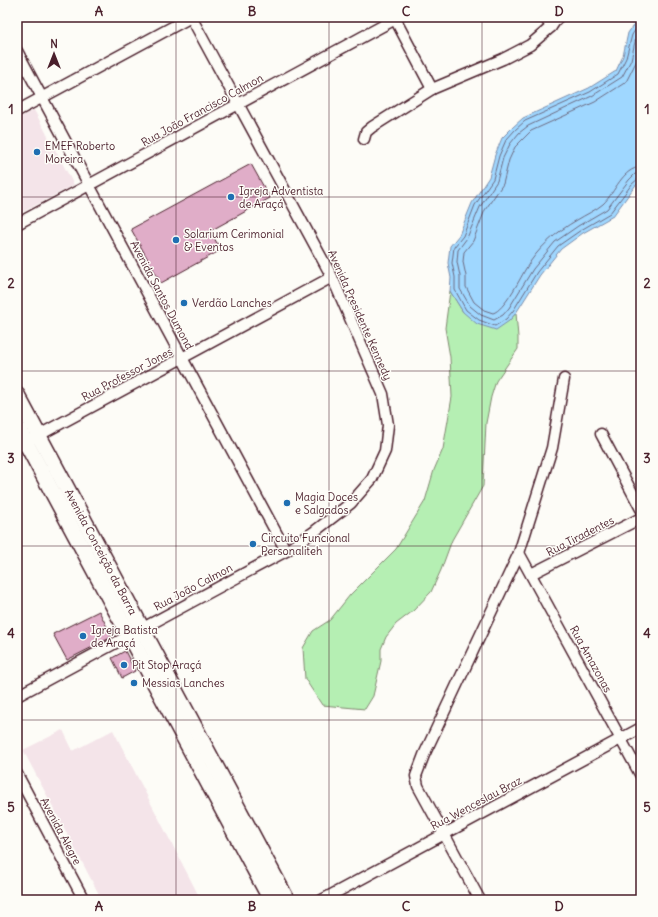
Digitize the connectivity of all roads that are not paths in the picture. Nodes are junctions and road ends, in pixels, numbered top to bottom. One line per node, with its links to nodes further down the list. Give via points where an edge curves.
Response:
1 (191, 17): 8 (street); 9 (street, Avenida Presidente Kennedy)
2 (545, 17): 5 (street)
3 (558, 17): 5 (street)
4 (396, 18): 7 (street); 9 (street, Rua João Francisco Calmon)
5 (551, 27): 7 (street, via 530,45)
6 (17, 51): 8 (street, Avenida Santos Dumond)
7 (432, 89): 11 (street, via 372,127 366,132)
8 (42, 98): 10 (street); 12 (street, Avenida Santos Dumond)
9 (238, 104): 12 (street, Rua João Francisco Calmon); 14 (street, Avenida Presidente Kennedy)
10 (17, 111)
11 (364, 139)
12 (89, 185): 13 (street, Rua João Francisco Calmon); 15 (street, Avenida Santos Dumond)
13 (17, 224)
14 (332, 277): 15 (street, Rua Professor Jones); 23 (street, Avenida Presidente Kennedy, via 383,394 388,425 385,451 372,479 351,503)
15 (182, 358): 20 (street, Rua Professor Jones); 24 (street, Avenida Santos Dumond)
16 (564, 379): 25 (street, via 552,448)
17 (17, 395): 20 (street, Avenida Conceição da Barra)
18 (17, 426): 20 (street, Avenida Conceição da Barra)
19 (601, 434): 21 (street)
20 (27, 441): 27 (street, Avenida Conceição da Barra)
21 (641, 509)
22 (641, 518): 26 (street, Rua Tiradentes)
23 (315, 531): 24 (street, Rua João Calmon)
24 (286, 551): 27 (street, Rua João Calmon)
25 (519, 553): 26 (street, Rua Amazonas); 33 (street, via 416,776 418,786)
26 (531, 574): 30 (street, Rua Amazonas)
27 (135, 631): 28 (street, Rua João Calmon); 35 (street, Avenida Conceição da Barra); 36 (street, Avenida Conceição da Barra)
28 (17, 696)
29 (641, 728): 30 (street, Rua Wenceslau Braz)
30 (621, 739): 32 (street, Rua Amazonas); 33 (street, Rua Wenceslau Braz)
31 (17, 774): 34 (street, Avenida Alegre)
32 (641, 776)
33 (444, 834): 37 (street, Rua Wenceslau Braz); 38 (street)
34 (84, 900)
35 (271, 900)
36 (287, 900)
37 (322, 900)
38 (480, 900)

